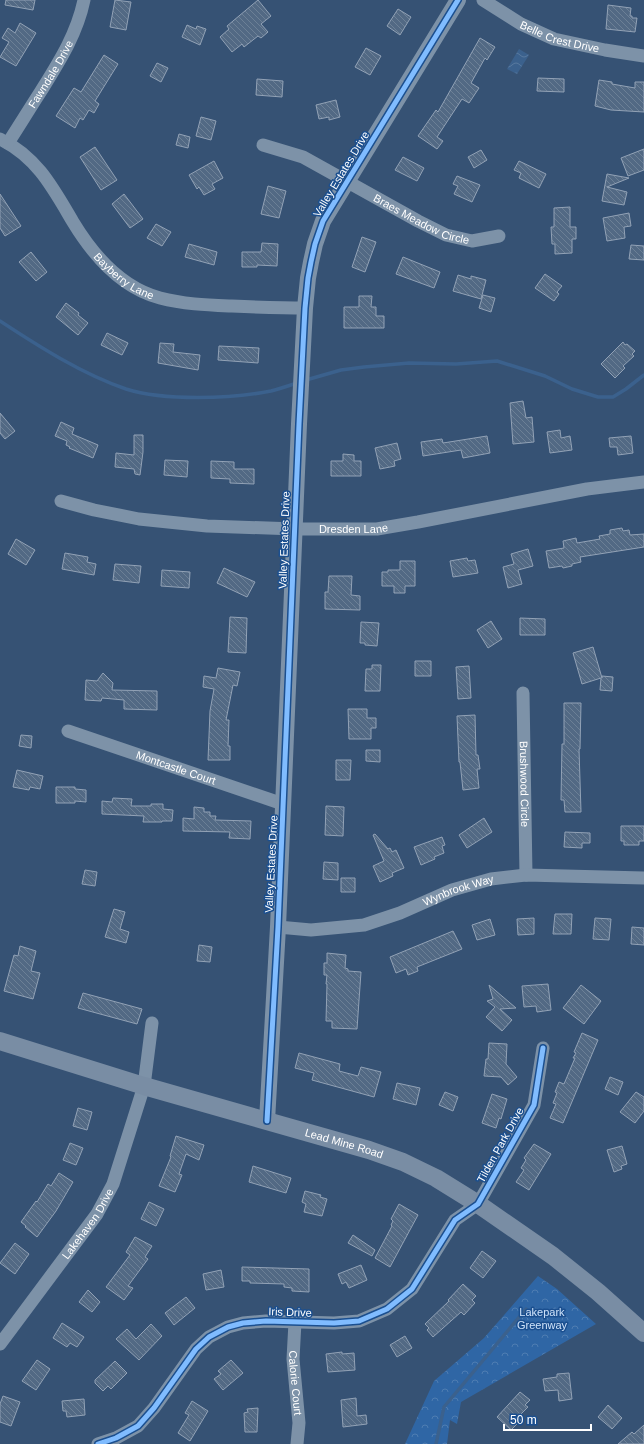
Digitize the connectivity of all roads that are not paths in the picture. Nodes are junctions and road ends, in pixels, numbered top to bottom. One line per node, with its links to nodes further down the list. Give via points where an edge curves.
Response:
1 (84, 0): 5 (street, Fawndale Drive, via 69,44 58,64)
2 (458, 0): 7 (street, Valley Estates Drive)
3 (482, 0): 4 (street, Belle Crest Drive, via 521,24 554,39)
4 (644, 56)
5 (4, 141): 9 (street, Bayberry Lane, via 34,163 44,174 88,245 107,266 141,290 159,298 188,303)
6 (263, 145): 7 (street, Braes Meadow Circle, via 303,157)
7 (348, 182): 8 (street, Braes Meadow Circle, via 446,235 472,241); 9 (street, Valley Estates Drive, via 324,222 315,244)
8 (499, 236)
9 (305, 308): 12 (street, Valley Estates Drive)
10 (644, 482): 12 (street, Dresden Lane, via 587,489 377,529)
11 (61, 501): 12 (street, Dresden Lane, via 139,520)
12 (295, 530): 15 (street, Valley Estates Drive)
13 (523, 693): 16 (street, Brushwood Circle)
14 (68, 731): 15 (street, Montcastle Court)
15 (283, 804): 18 (street, Valley Estates Drive)
16 (526, 875): 17 (street, Wynbrook Way); 18 (street, Wynbrook Way, via 491,880 452,890 400,913 364,925 311,930)
17 (644, 878)
18 (278, 927): 23 (street, Valley Estates Drive)
19 (152, 1023): 22 (street, Lakehaven Drive)
20 (0, 1041): 22 (main road, Lead Mine Road)
21 (544, 1048): 24 (street, Tilden Park Drive, via 534,1105)
22 (144, 1086): 23 (main road, Lead Mine Road); 27 (street, Lakehaven Drive, via 106,1199)
23 (267, 1121): 24 (main road, Lead Mine Road, via 403,1162 436,1178)
24 (478, 1204): 25 (street, Iris Drive, via 455,1220 412,1289 387,1309 359,1321); 26 (main road, Lead Mine Road, via 553,1256)
25 (296, 1322): 28 (street, Iris Drive, via 243,1323 208,1337 196,1349 138,1426); 29 (street, Calorie Court, via 293,1359 299,1423)
26 (644, 1333)
27 (0, 1344)
28 (98, 1444)
29 (297, 1444)

